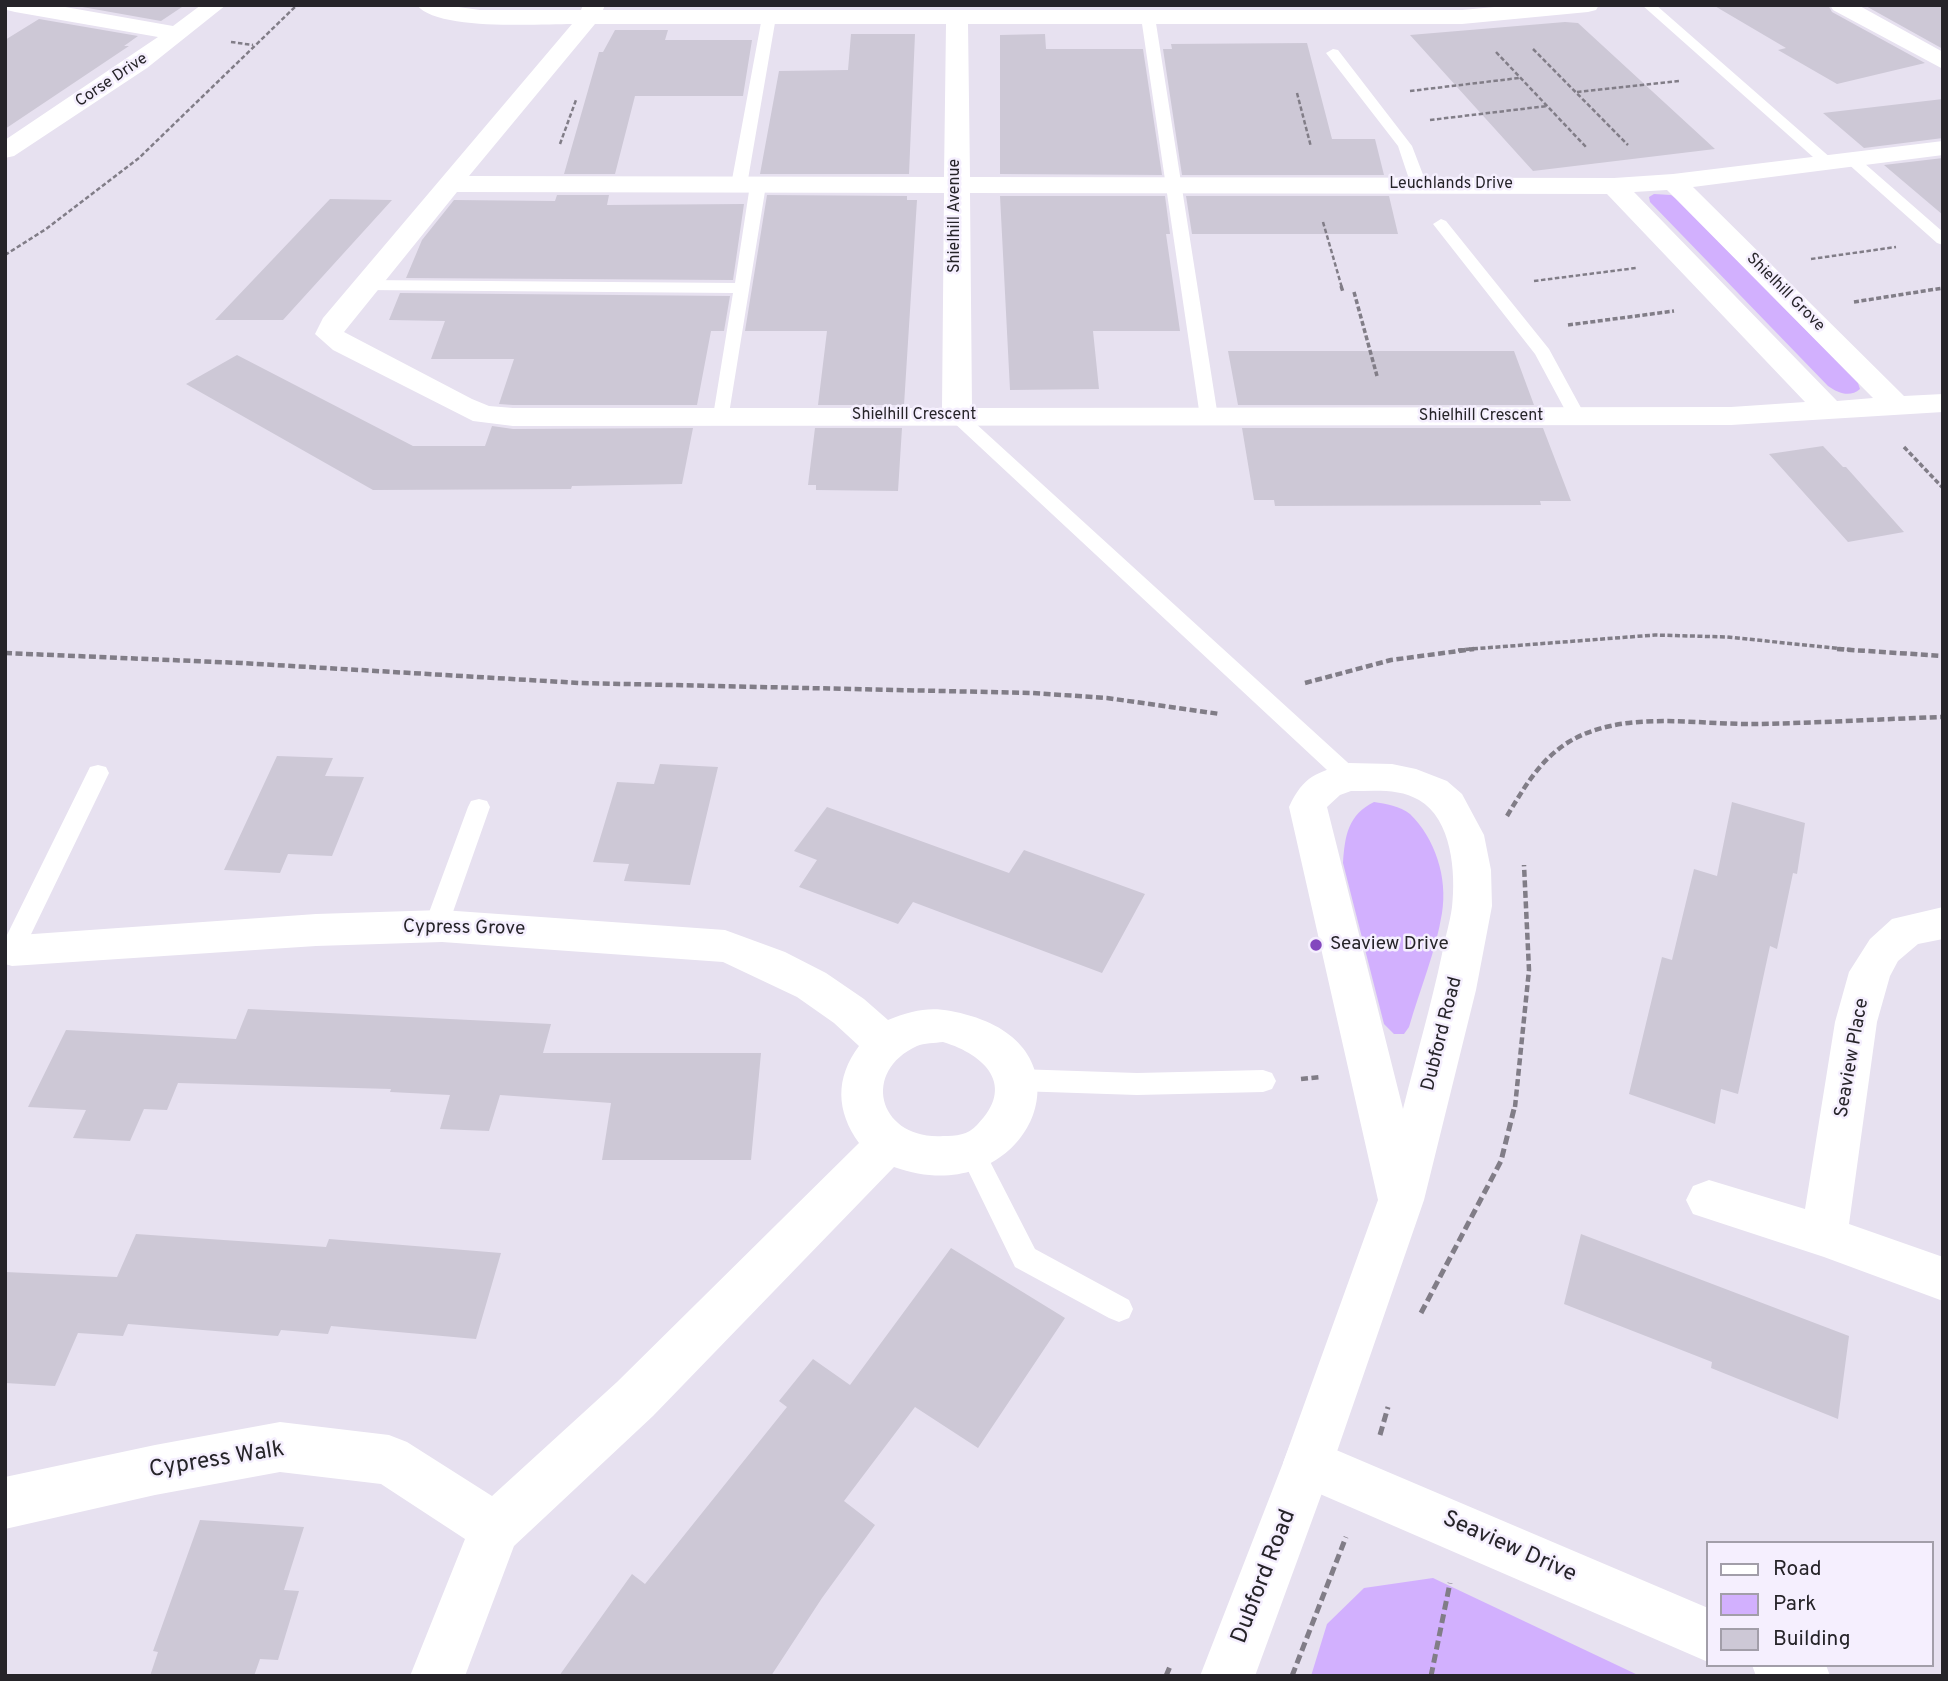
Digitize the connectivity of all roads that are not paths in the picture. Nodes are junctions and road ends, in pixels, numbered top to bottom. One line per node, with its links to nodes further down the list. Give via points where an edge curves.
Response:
1 (15, 5): 14 (street)
2 (215, 5): 14 (street, Corse Drive)
3 (428, 5): 7 (street, via 456,16)
4 (1588, 5): 10 (street, via 1462,17)
5 (1648, 5): 19 (lane, via 1728,75)
6 (1841, 5): 16 (street)
7 (592, 11): 11 (street); 21 (street, Shielhill Crescent)
8 (917, 11): 11 (street); 13 (street)
9 (1008, 11): 12 (street); 13 (street)
10 (1334, 11): 12 (street)
11 (760, 13): 22 (lane)
12 (1156, 13): 25 (lane)
13 (957, 16): 23 (street, Shielhill Avenue)
14 (178, 34): 18 (street, Corse Drive)
15 (1333, 53): 24 (lane, via 1405,146)
16 (1943, 62)
17 (1943, 148): 19 (street, Leuchlands Drive)
18 (5, 151)
19 (1839, 161): 20 (street, Leuchlands Drive); 28 (lane)
20 (1673, 182): 26 (street, Leuchlands Drive); 33 (street, Shielhill Grove)
21 (451, 184): 22 (street, Leuchlands Drive); 29 (street, Shielhill Crescent)
22 (749, 185): 23 (street, Leuchlands Drive); 30 (lane)
23 (956, 185): 25 (street, Leuchlands Drive); 36 (street, Shielhill Avenue)
24 (1419, 185): 25 (street, Leuchlands Drive); 26 (street, Leuchlands Drive)
25 (1173, 186): 37 (lane)
26 (1614, 186): 34 (street)
27 (1441, 224): 31 (lane)
28 (1943, 240)
29 (364, 285): 30 (lane); 35 (street, Shielhill Crescent, via 329,334 484,415)
30 (740, 288): 35 (lane)
31 (1525, 330): 38 (lane, via 1552,368)
32 (1943, 403): 33 (street, Shielhill Crescent)
33 (1896, 405): 34 (street, Shielhill Crescent)
34 (1829, 410): 38 (street, Shielhill Crescent)
35 (722, 416): 36 (street, Shielhill Crescent)
36 (957, 416): 37 (street, Shielhill Crescent); 40 (lane)
37 (1209, 417): 38 (street, Shielhill Crescent)
38 (1577, 417)
39 (98, 774): 44 (lane)
40 (1349, 777): 50 (street, Dubford Road, via 1314,794 1308,807); 50 (street, Dubford Road, via 1392,778 1434,791 1449,804 1465,835 1471,870 1472,906 1455,990)
41 (479, 807): 43 (lane)
42 (1943, 923): 52 (street, Seaview Place, via 1906,930 1884,950 1870,972 1856,1022)
43 (436, 926): 44 (street, Cypress Grove); 45 (street, Cypress Grove, via 725,946 814,984)
44 (9, 950)
45 (885, 1044): 46 (street, via 922,1027 964,1028 999,1047); 48 (street, via 870,1062 862,1083 862,1105 872,1126)
46 (1017, 1080): 47 (lane, via 1137,1084); 49 (street, via 1013,1114 989,1143)
47 (1263, 1080)
48 (889, 1143): 49 (street, via 914,1155 943,1158); 57 (street, via 635,1399)
49 (972, 1152): 54 (lane, via 1025,1258)
50 (1401, 1200): 55 (street, Dubford Road)
51 (1709, 1200): 52 (street)
52 (1824, 1237): 53 (street)
53 (1943, 1279)
54 (1119, 1309)
55 (1308, 1463): 58 (street, Seaview Drive); 61 (street, Dubford Road)
56 (5, 1503): 57 (street, Cypress Walk, via 280,1447 389,1460)
57 (495, 1528): 60 (street)
58 (1706, 1634)
59 (1784, 1667): 62 (street)
60 (437, 1676)
61 (1227, 1676)
62 (1804, 1676)

